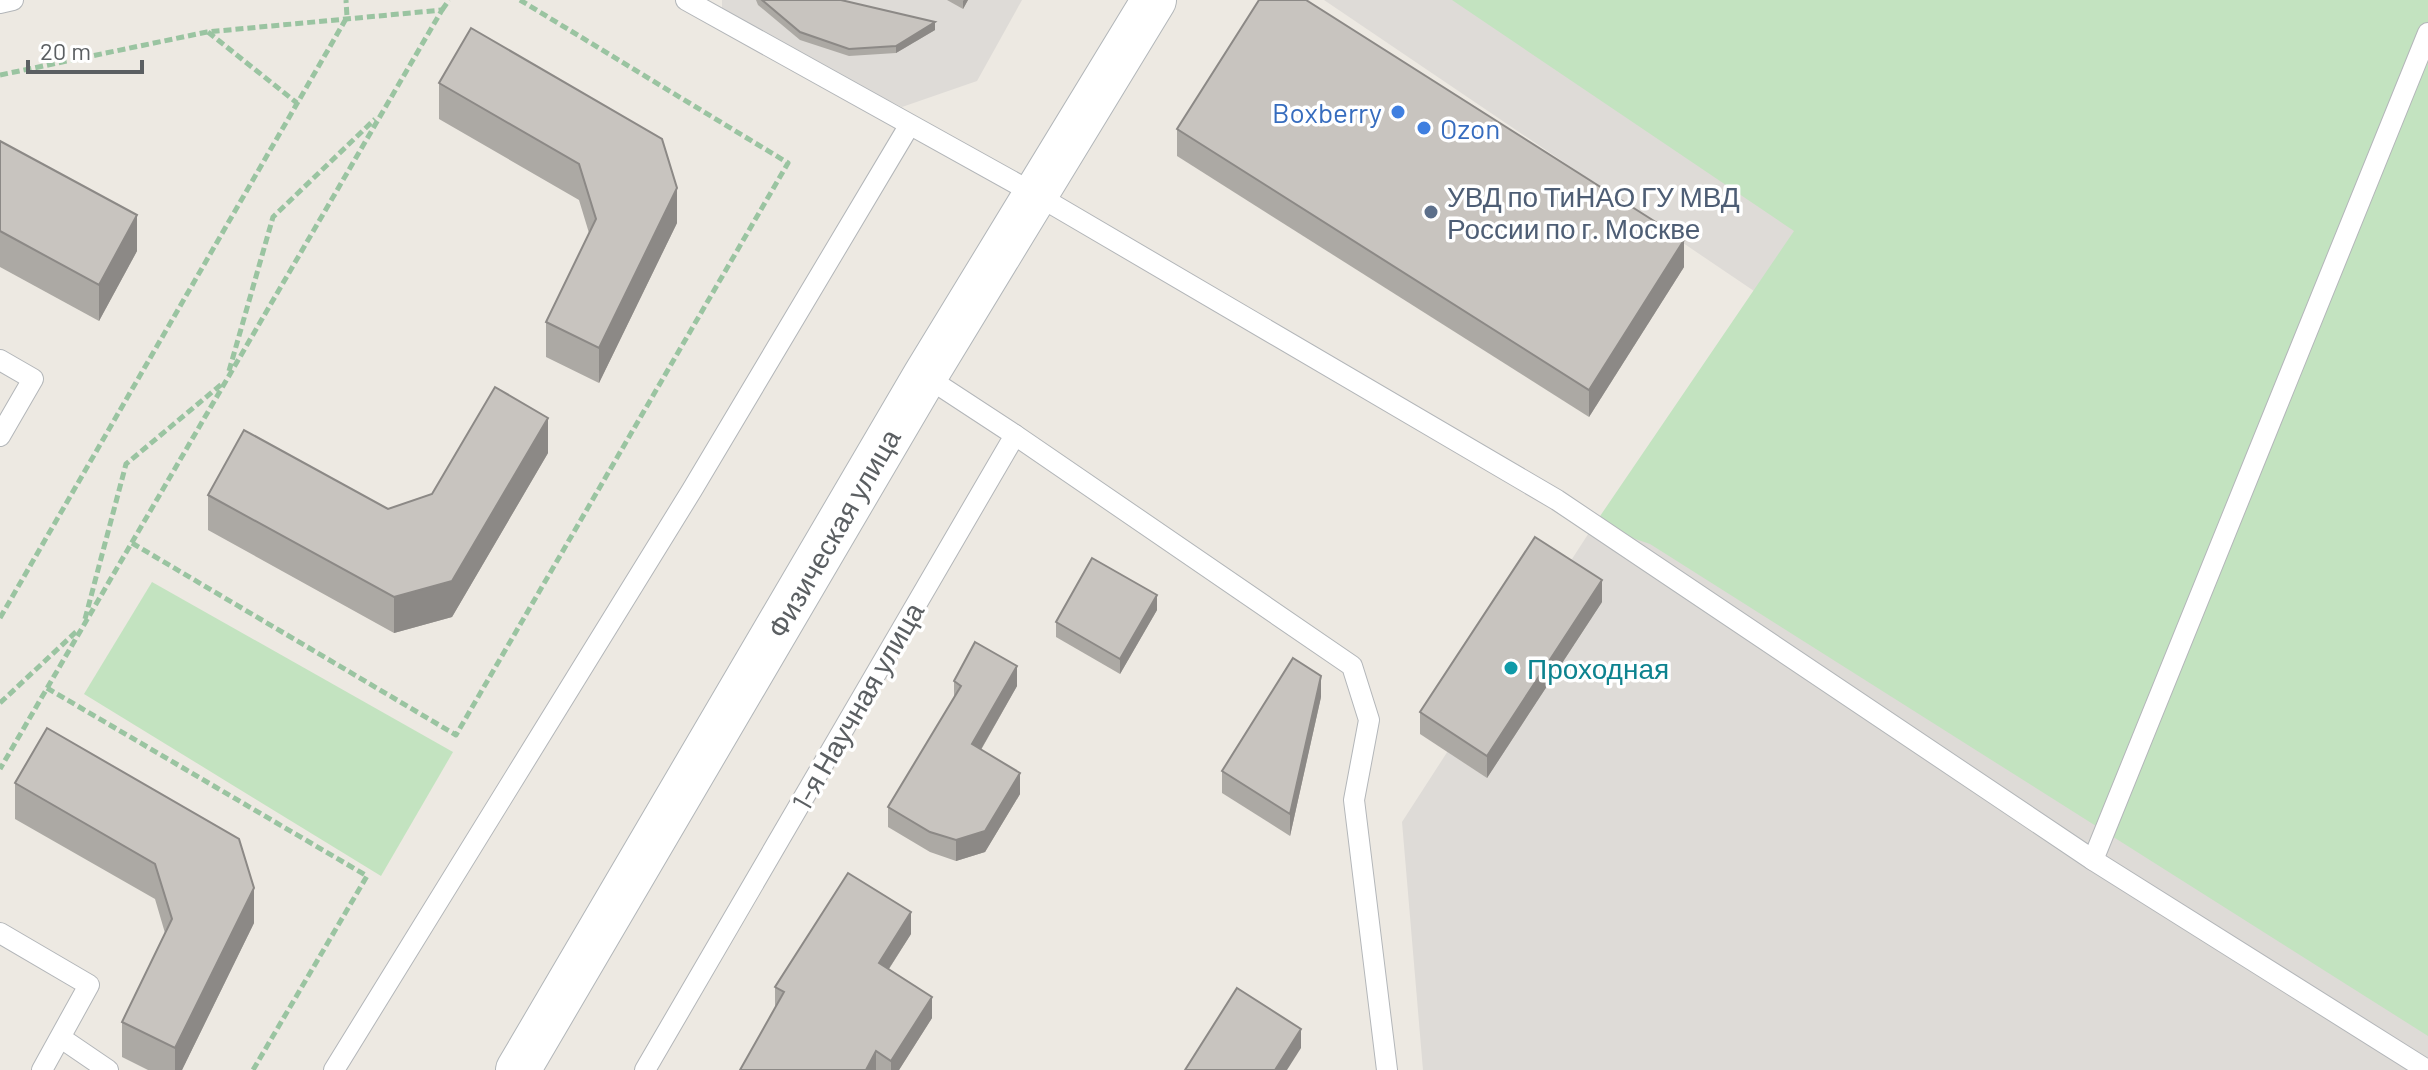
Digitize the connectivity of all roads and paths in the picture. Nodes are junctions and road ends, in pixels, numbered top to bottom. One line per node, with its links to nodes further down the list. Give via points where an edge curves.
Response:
1 (13, 0): 7 (lane)
2 (346, 0): 9 (path)
3 (449, 0): 8 (path)
4 (520, 0): 22 (path, via 788,163 456,735)
5 (686, 0): 15 (lane)
6 (1149, 2): 16 (street, Физическая улица)
7 (0, 3)
8 (442, 10): 9 (path); 14 (path)
9 (347, 17): 10 (path); 13 (path)
10 (207, 32): 12 (path); 13 (path)
11 (2428, 33): 28 (lane)
12 (0, 75)
13 (297, 103): 23 (path)
14 (382, 113): 19 (path); 19 (path, via 273,217)
15 (909, 126): 16 (lane); 34 (lane, via 692,490)
16 (1035, 194): 18 (street, Физическая улица); 28 (lane, via 1557,500)
17 (0, 360): 21 (lane, via 33,379)
18 (925, 376): 20 (lane); 35 (street, Физическая улица)
19 (226, 381): 22 (path); 24 (path, via 126,464)
20 (1015, 435): 36 (lane, 1-я Научная улица); 37 (lane, via 1352,666 1369,720 1354,800)
21 (0, 436)
22 (132, 543): 24 (path)
23 (0, 618)
24 (83, 626): 25 (path); 26 (path)
25 (47, 688): 27 (path); 33 (path, via 367,876)
26 (0, 703)
27 (0, 769)
28 (2093, 860): 38 (lane)
29 (0, 933): 30 (lane, via 89,985)
30 (61, 1038): 31 (lane); 32 (lane)
31 (42, 1070)
32 (108, 1070)
33 (253, 1070)
34 (334, 1070)
35 (518, 1070)
36 (645, 1070)
37 (1387, 1070)
38 (2427, 1070)

